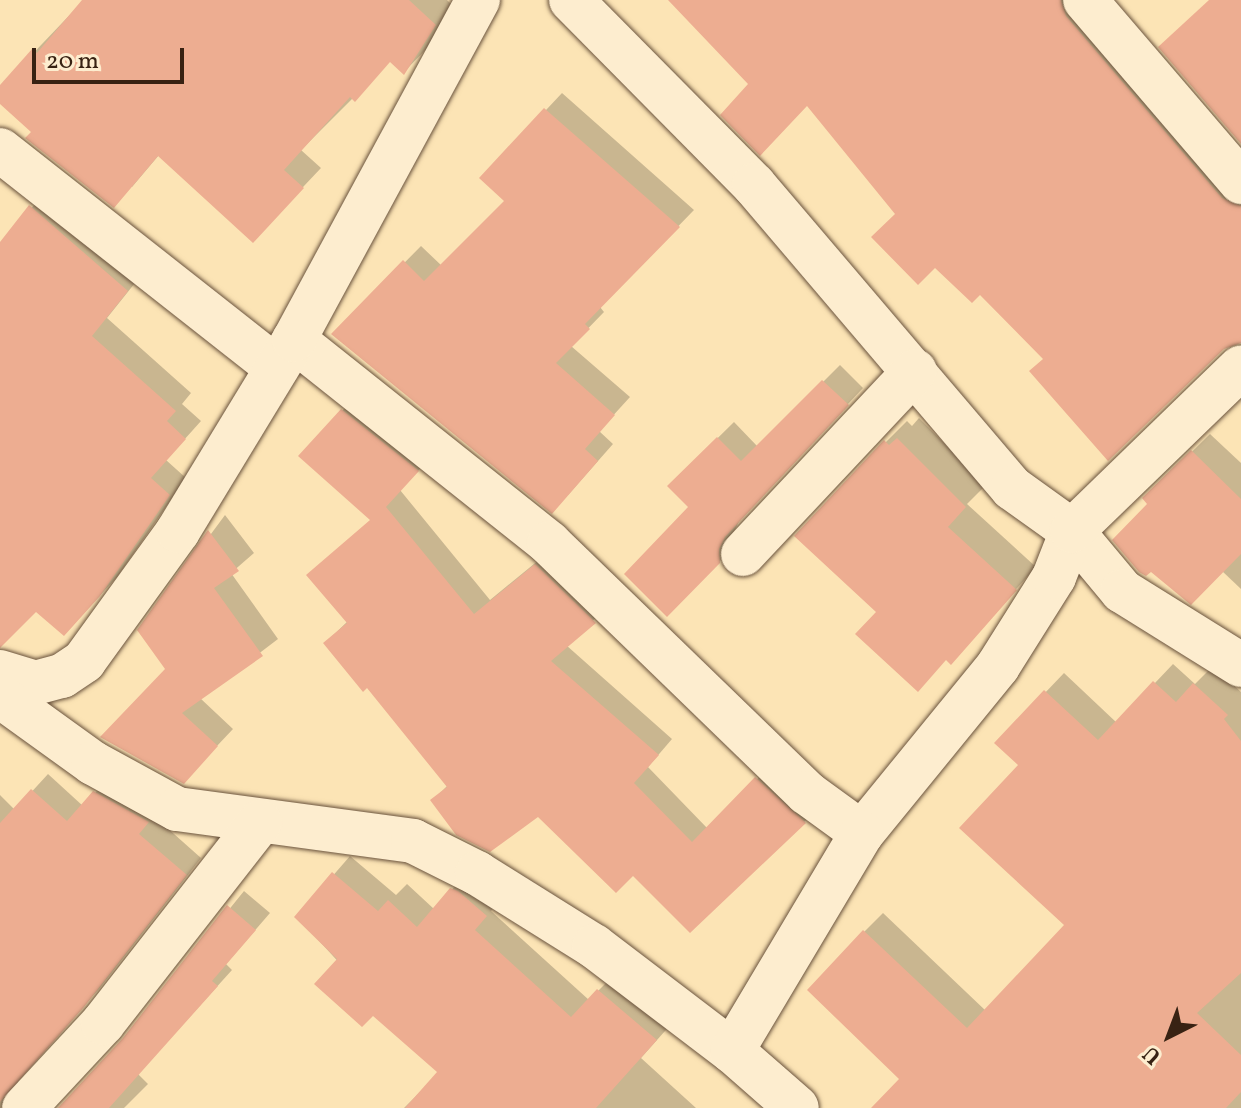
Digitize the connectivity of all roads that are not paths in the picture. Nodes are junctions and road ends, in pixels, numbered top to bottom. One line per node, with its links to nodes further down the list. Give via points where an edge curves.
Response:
1 (478, 0): 6 (street)
2 (571, 0): 8 (street, via 754,185)
3 (1085, 0): 5 (street)
4 (0, 150): 6 (street)
5 (1241, 182)
6 (285, 354): 12 (street, via 178,531 84,661 62,676 35,683); 15 (street, via 549,543 807,793)
7 (1241, 367): 9 (street)
8 (915, 371): 9 (street, via 1012,488); 10 (street)
9 (1072, 531): 11 (street, via 1122,591); 15 (street, via 1054,577 998,666)
10 (743, 554)
11 (1241, 665)
12 (0, 672)
13 (0, 696): 14 (street, via 93,763 177,809)
14 (260, 822): 16 (street, via 413,841 477,873 594,946); 18 (street, via 103,1023)
15 (862, 833): 16 (street)
16 (732, 1051): 17 (street)
17 (782, 1103)
18 (24, 1108)

